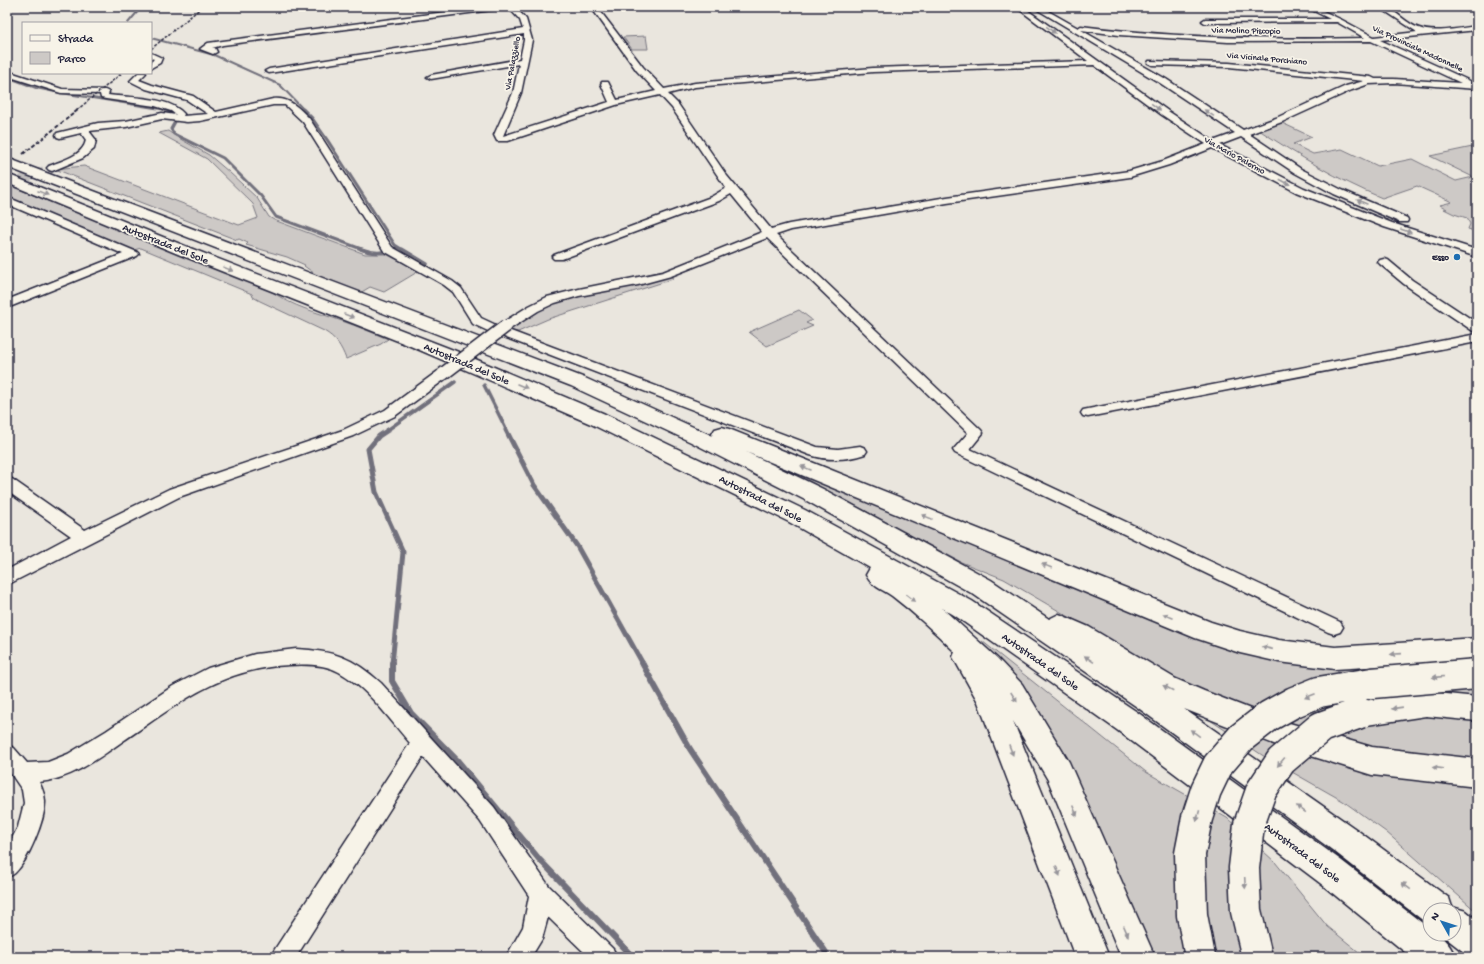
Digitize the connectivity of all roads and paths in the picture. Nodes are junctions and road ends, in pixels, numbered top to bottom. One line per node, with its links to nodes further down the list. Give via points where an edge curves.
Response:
1 (500, 7): 21 (street, via 223,43 204,49 212,50)
2 (511, 7): 15 (street, Via Palazziello, via 523,19)
3 (594, 7): 35 (street)
4 (1019, 7): 24 (street, Via Mario Palermo, one-way to 24)
5 (1036, 7): 11 (street, Via Mario Palermo)
6 (1308, 7): 10 (street, Via Provinciale Madonnelle)
7 (1382, 7): 14 (street)
8 (1390, 7): 16 (street)
9 (1205, 21): 10 (street)
10 (1340, 21): 18 (street, Via Provinciale Madonnelle)
11 (1065, 23): 17 (street, Via Molino Piscopio, via 1089,30); 20 (street, Via Mario Palermo)
12 (1477, 24): 16 (street)
13 (1477, 28): 16 (street)
14 (1416, 30): 16 (street); 18 (street)
15 (527, 31): 23 (street, Via Palazziello, via 524,40); 28 (street)
16 (1427, 31): 19 (street, Via Molino Piscopio)
17 (1119, 33): 19 (street, Via Molino Piscopio, via 1228,40); 20 (street, Via Molino Piscopio, via 1099,36)
18 (1366, 35): 19 (street, Via Provinciale Madonnelle)
19 (1374, 40): 34 (street, Via Provinciale Madonnelle)
20 (1096, 41): 42 (street, Via Mario Palermo, one-way to 20, via 1164,81)
21 (210, 53)
22 (152, 55): 26 (street, via 158,58)
23 (524, 61): 31 (street); 38 (street, Via Palazziello, via 517,93 498,135 500,139 510,139)
24 (1096, 63): 35 (street, via 873,70 718,83); 44 (street, Via Mario Palermo, one-way to 44)
25 (1152, 63): 32 (street, Via Vicinale Porchiano, via 1228,65)
26 (152, 65)
27 (22, 71): 29 (street)
28 (268, 72)
29 (9, 74): 37 (street, via 61,91 105,92 106,97)
30 (141, 74): 36 (street, via 134,81)
31 (431, 77)
32 (1378, 81): 34 (street); 42 (street, via 1349,88)
33 (605, 84): 38 (street)
34 (1476, 87)
35 (660, 92): 38 (street); 48 (street, via 675,106 700,146)
36 (174, 94): 37 (street); 39 (street, via 197,102)
37 (150, 103): 40 (street, via 178,111)
38 (614, 103)
39 (215, 115): 40 (street); 56 (street, via 273,102 288,103 306,120 324,145 391,251 448,283 457,290 477,321)
40 (179, 118): 41 (street, via 162,116)
41 (84, 130): 43 (street); 46 (street, via 91,140 89,149 80,156)
42 (1242, 134): 44 (street); 51 (street, Via Mario Palermo, one-way to 42, via 1396,217 1338,192 1298,171)
43 (60, 135)
44 (1213, 145): 50 (street, via 1130,174 812,222); 52 (street, Via Mario Palermo, one-way to 52, via 1300,190 1388,225)
45 (7, 162): 60 (highway, Autostrada del Sole)
46 (52, 168)
47 (7, 178): 63 (highway, Autostrada del Sole, one-way to 63, via 184,251 415,340 598,419)
48 (732, 189): 50 (street); 53 (street, via 715,198)
49 (7, 200): 55 (street, via 134,254)
50 (768, 233): 58 (street, via 666,274 550,300 521,315); 68 (street, via 976,433 960,450)
51 (1477, 245)
52 (1477, 254)
53 (558, 257)
54 (1384, 262): 57 (street, via 1425,294)
55 (7, 304)
56 (492, 328)
57 (1477, 328)
58 (507, 330): 62 (street, via 687,404 816,452 832,456); 65 (street, bridge, via 390,413 348,433 174,493)
59 (1477, 338): 61 (street)
60 (578, 382): 67 (highway, Autostrada del Sole, via 698,436 808,492); 70 (highway, one-way to 60, via 1335,658 1279,651 1240,642 1204,630 682,418)
61 (1088, 413)
62 (860, 451)
63 (699, 467): 69 (highway, one-way to 69, via 900,589); 89 (highway, Autostrada del Sole, via 797,516 963,608 1127,721 1331,872)
64 (7, 483): 65 (street)
65 (84, 537): 66 (street)
66 (7, 578)
67 (982, 588): 76 (highway, one-way to 67, via 1372,761 1279,733 1166,687 1080,636); 79 (highway, Autostrada del Sole, one-way to 67, via 1153,703)
68 (1334, 627)
69 (948, 628): 85 (highway, one-way to 85, via 990,697); 86 (highway, one-way to 86, via 1012,693 1059,772)
70 (1477, 649)
71 (1477, 674): 87 (highway, one-way to 87, bridge, via 1372,683 1319,692 1269,716 1242,737 1218,765 1206,790 1190,854 1192,915)
72 (1477, 709): 88 (highway, one-way to 88, bridge, via 1426,704 1360,714 1321,727 1281,761 1261,791 1248,825 1244,868 1246,911)
73 (422, 741): 75 (street, via 356,672 335,662 285,656 222,671 182,690 72,763 48,771); 78 (street, via 487,814); 82 (street)
74 (7, 754): 75 (street)
75 (24, 772): 77 (street, via 34,796 32,822)
76 (1477, 773)
77 (7, 866)
78 (541, 894): 83 (street, via 534,931); 84 (street)
79 (1426, 902)
80 (1462, 929): 81 (highway)
81 (1477, 941)
82 (283, 957)
83 (518, 957)
84 (605, 957)
85 (1092, 957)
86 (1138, 957)
87 (1200, 957)
88 (1257, 957)
89 (1438, 957)

